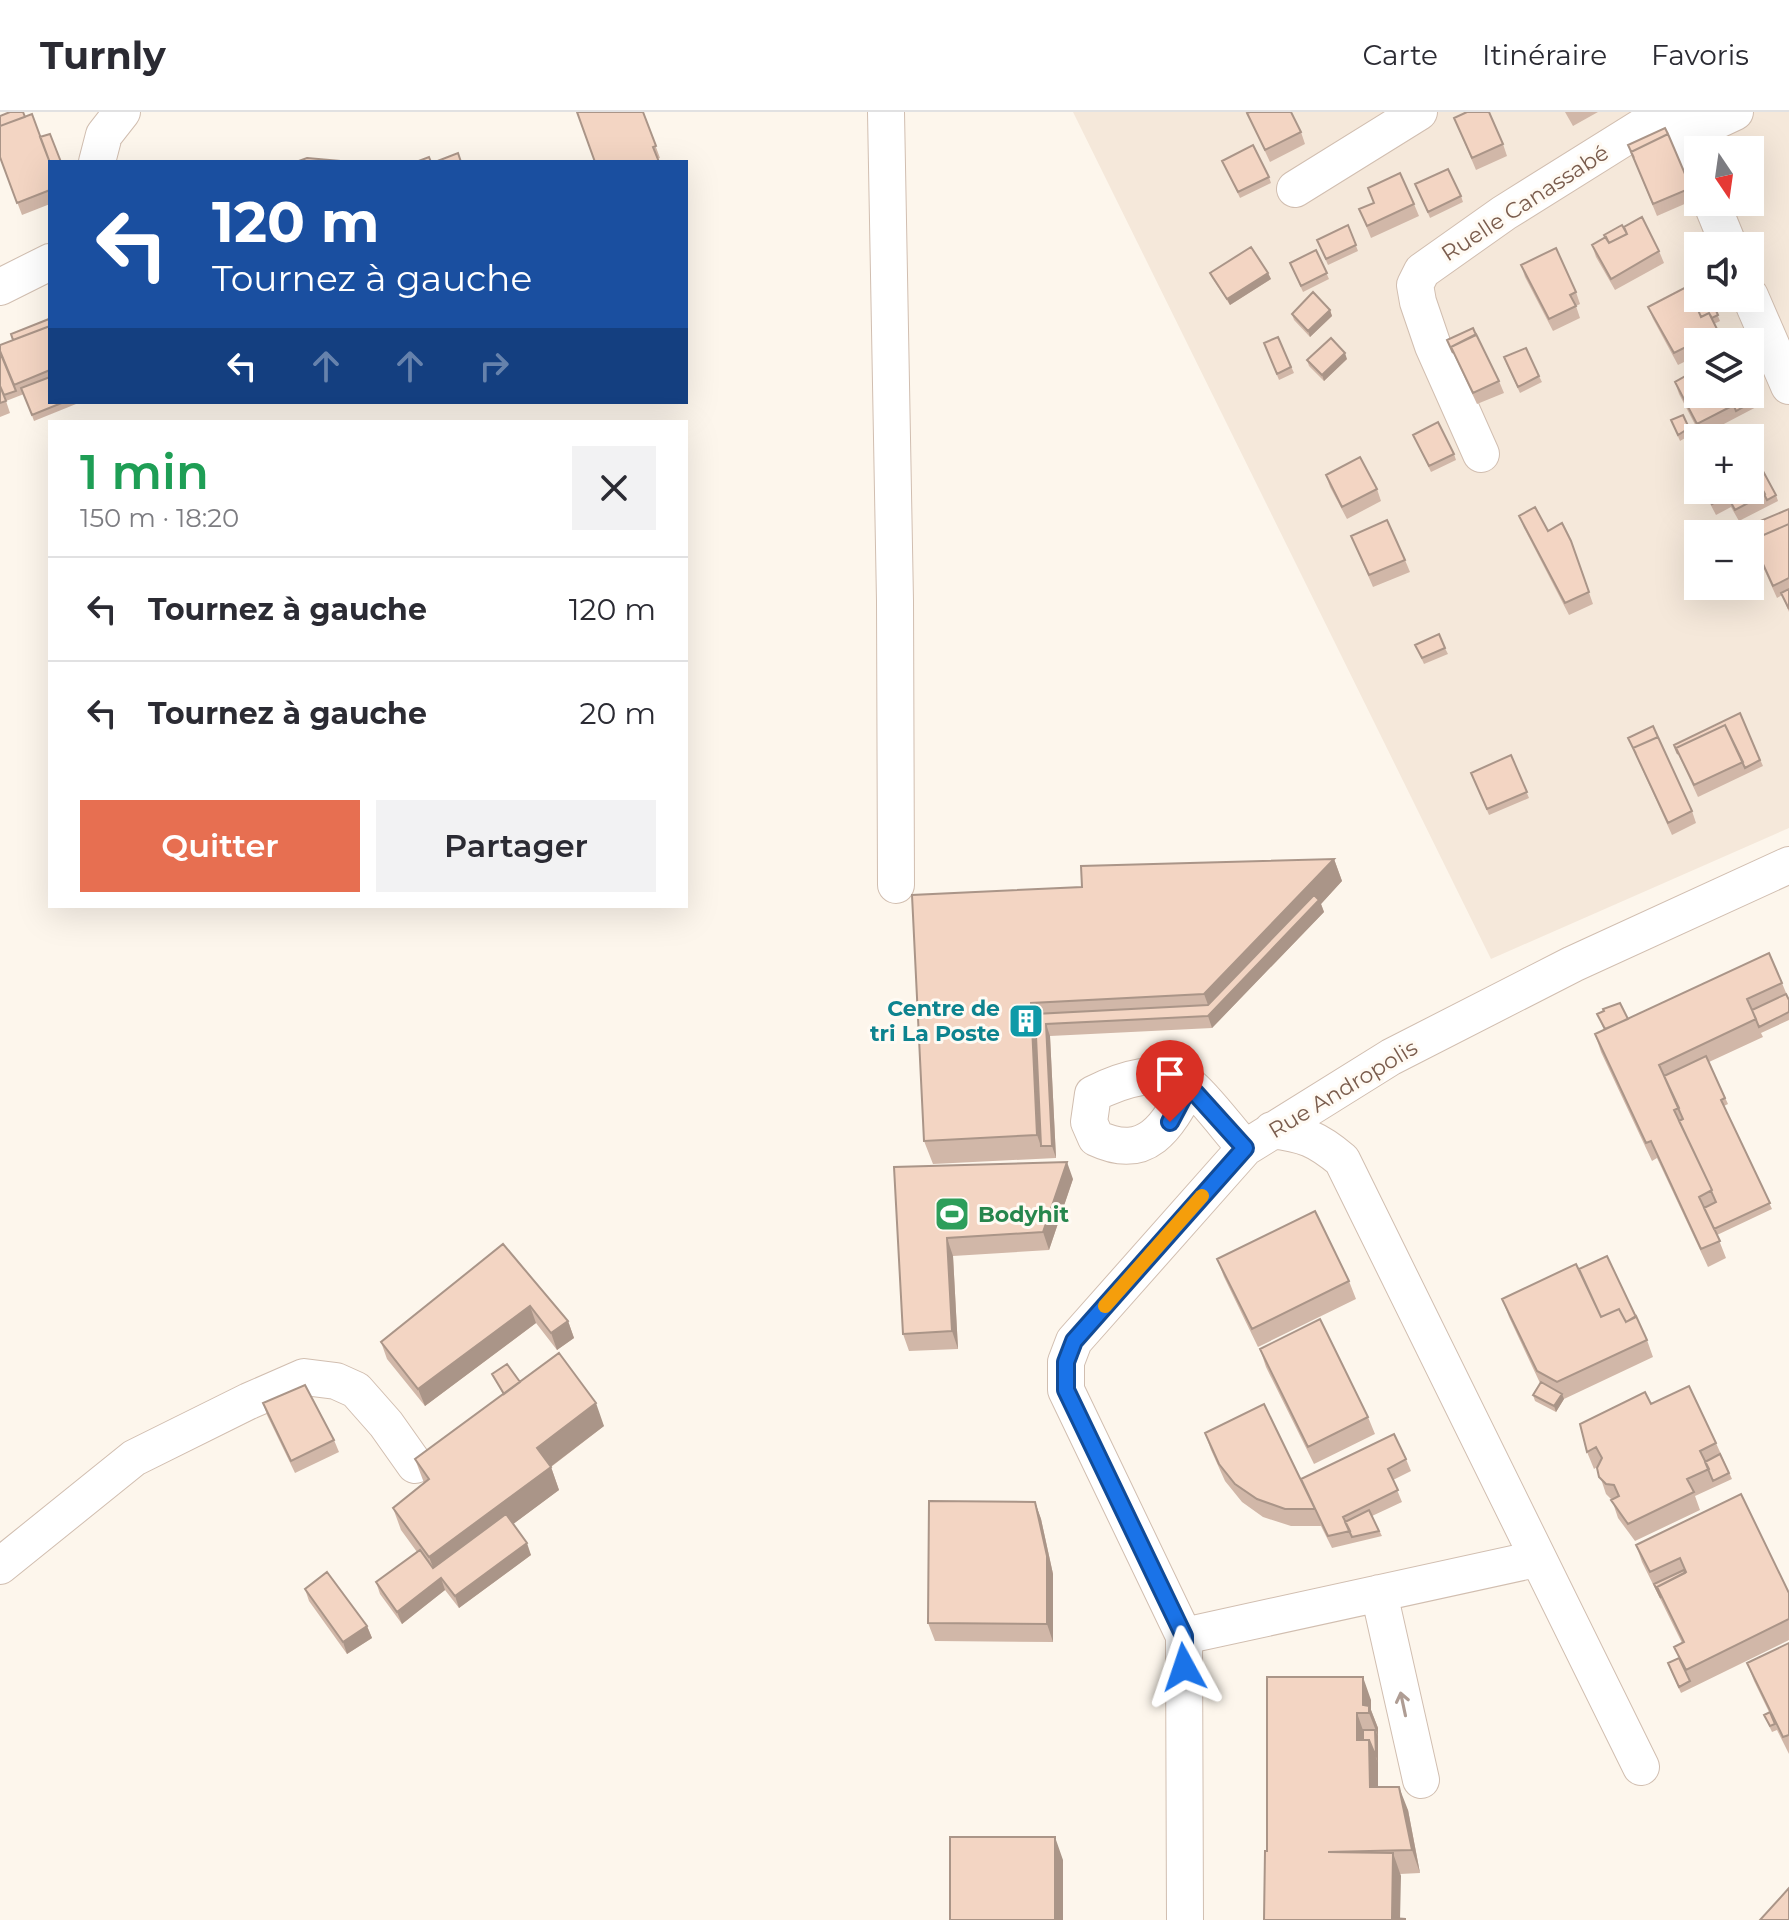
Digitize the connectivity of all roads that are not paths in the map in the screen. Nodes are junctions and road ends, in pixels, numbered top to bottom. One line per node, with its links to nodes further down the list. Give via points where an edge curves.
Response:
1 (122, 112): 7 (street, via 104,135)
2 (886, 112): 15 (street)
3 (1419, 112): 8 (street)
4 (1735, 112): 5 (street, Ruelle Canassabé, via 1718,120)
5 (1674, 115): 6 (street); 13 (street, Ruelle Canassabé, via 1656,118 1422,271 1415,285 1418,302)
6 (1684, 139)
7 (98, 160)
8 (1295, 189)
9 (48, 263): 10 (street)
10 (0, 287)
11 (1757, 312): 12 (street)
12 (1789, 386)
13 (1481, 454)
14 (1789, 865): 17 (street, Rue Andropolis, via 1573,964 1391,1057)
15 (896, 885)
16 (1189, 1086): 17 (street)
17 (1258, 1139): 19 (street, via 1300,1134 1342,1160); 22 (street, Rue Andropolis, via 1074,1341 1066,1362 1066,1390)
18 (415, 1465): 20 (street, via 356,1390 304,1377 134,1458)
19 (1536, 1559): 21 (street); 23 (street)
20 (0, 1566)
21 (1379, 1593): 22 (street); 24 (street, one-way to 21)
22 (1184, 1636): 25 (street, Rue Andropolis)
23 (1641, 1767)
24 (1421, 1780)
25 (1185, 1920)

